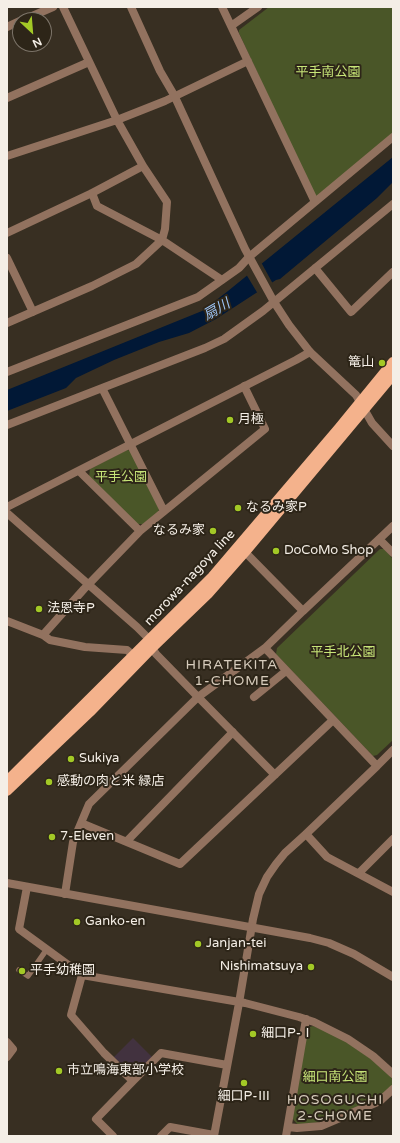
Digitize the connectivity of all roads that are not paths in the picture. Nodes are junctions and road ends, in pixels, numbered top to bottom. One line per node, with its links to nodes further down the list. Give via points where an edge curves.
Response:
1 (53, 7): 6 (street)
2 (62, 7): 8 (street)
3 (131, 7): 10 (street)
4 (222, 7): 7 (street)
5 (258, 7): 7 (street)
6 (42, 12)
7 (231, 26): 9 (street)
8 (89, 62): 11 (street); 12 (street)
9 (248, 62): 10 (street); 17 (street)
10 (174, 96): 12 (street); 21 (street)
11 (7, 98)
12 (117, 120): 14 (street); 15 (street)
13 (393, 137): 17 (street)
14 (7, 156)
15 (143, 166): 16 (street); 20 (street, via 167,202)
16 (92, 193): 19 (street); 20 (street, via 97,206)
17 (315, 202): 21 (street)
18 (393, 204): 23 (street)
19 (7, 232)
20 (162, 240): 25 (street); 27 (street, via 136,264)
21 (249, 257): 25 (street); 26 (street)
22 (8, 263): 27 (street)
23 (315, 268): 24 (street, via 352,312); 26 (street)
24 (393, 272)
25 (222, 280): 31 (street, via 198,297)
26 (274, 302): 29 (street); 34 (street, via 224,339)
27 (33, 312): 28 (street)
28 (7, 323)
29 (310, 352): 33 (street); 35 (street, via 356,395)
30 (393, 362): 35 (main road, morowa-nagoya line)
31 (7, 372)
32 (393, 375): 35 (main road, morowa-nagoya line)
33 (244, 386): 37 (street); 41 (street, via 265,429)
34 (102, 388): 36 (street); 37 (street)
35 (361, 406): 38 (street, via 372,423); 46 (main road, morowa-nagoya line); 52 (main road, morowa-nagoya line)
36 (7, 425)
37 (130, 444): 39 (street); 41 (street)
38 (393, 446)
39 (79, 471): 40 (street); 44 (street)
40 (7, 507)
41 (164, 511): 44 (street)
42 (7, 513): 48 (street)
43 (393, 526): 45 (street)
44 (140, 531): 48 (street)
45 (379, 539): 47 (street); 49 (street)
46 (245, 552): 49 (street); 52 (main road, morowa-nagoya line, via 208,594)
47 (393, 553)
48 (89, 585): 51 (street); 52 (street, via 137,627)
49 (303, 611): 53 (street)
50 (7, 621): 51 (street)
51 (43, 635): 54 (street, via 50,640 69,644 127,650)
52 (151, 644): 54 (main road, morowa-nagoya line); 56 (street, via 156,654); 64 (main road, morowa-nagoya line, via 90,712)
53 (265, 648): 55 (street); 56 (street)
54 (133, 655): 63 (main road, morowa-nagoya line)
55 (286, 671): 57 (street); 58 (street)
56 (198, 697): 59 (street); 65 (street, via 89,804)
57 (254, 697)
58 (333, 720): 61 (street); 62 (street)
59 (233, 732): 62 (street); 68 (street)
60 (393, 750): 61 (street)
61 (377, 766): 66 (street)
62 (275, 775): 68 (street, via 180,864)
63 (7, 781)
64 (7, 791)
65 (81, 823): 68 (street); 73 (street, via 73,842)
66 (306, 834): 69 (street, via 327,857); 74 (street, via 285,853 267,877 259,894)
67 (393, 839): 69 (street)
68 (127, 841)
69 (359, 873): 72 (street)
70 (7, 883): 71 (street)
71 (27, 887): 73 (street); 75 (street, via 19,929)
72 (393, 892)
73 (64, 894): 74 (street)
74 (252, 927): 78 (street, via 329,944 354,954); 79 (street)
75 (47, 949): 76 (lane, via 28,976); 77 (street)
76 (19, 970)
77 (82, 974): 79 (street); 85 (street, via 71,1014 104,1053)
78 (393, 977)
79 (239, 1002): 80 (street); 83 (street)
80 (306, 1019): 84 (street, via 348,1039); 87 (street)
81 (7, 1042): 82 (street, via 13,1049)
82 (7, 1057)
83 (227, 1065): 85 (street, via 161,1053); 88 (street)
84 (393, 1074)
85 (133, 1081): 89 (street, via 96,1119)
86 (393, 1089): 87 (street, via 380,1101 320,1126)
87 (288, 1127): 91 (street)
88 (214, 1135): 90 (street, via 170,1127)
89 (113, 1136)
90 (161, 1136)
91 (286, 1136)

